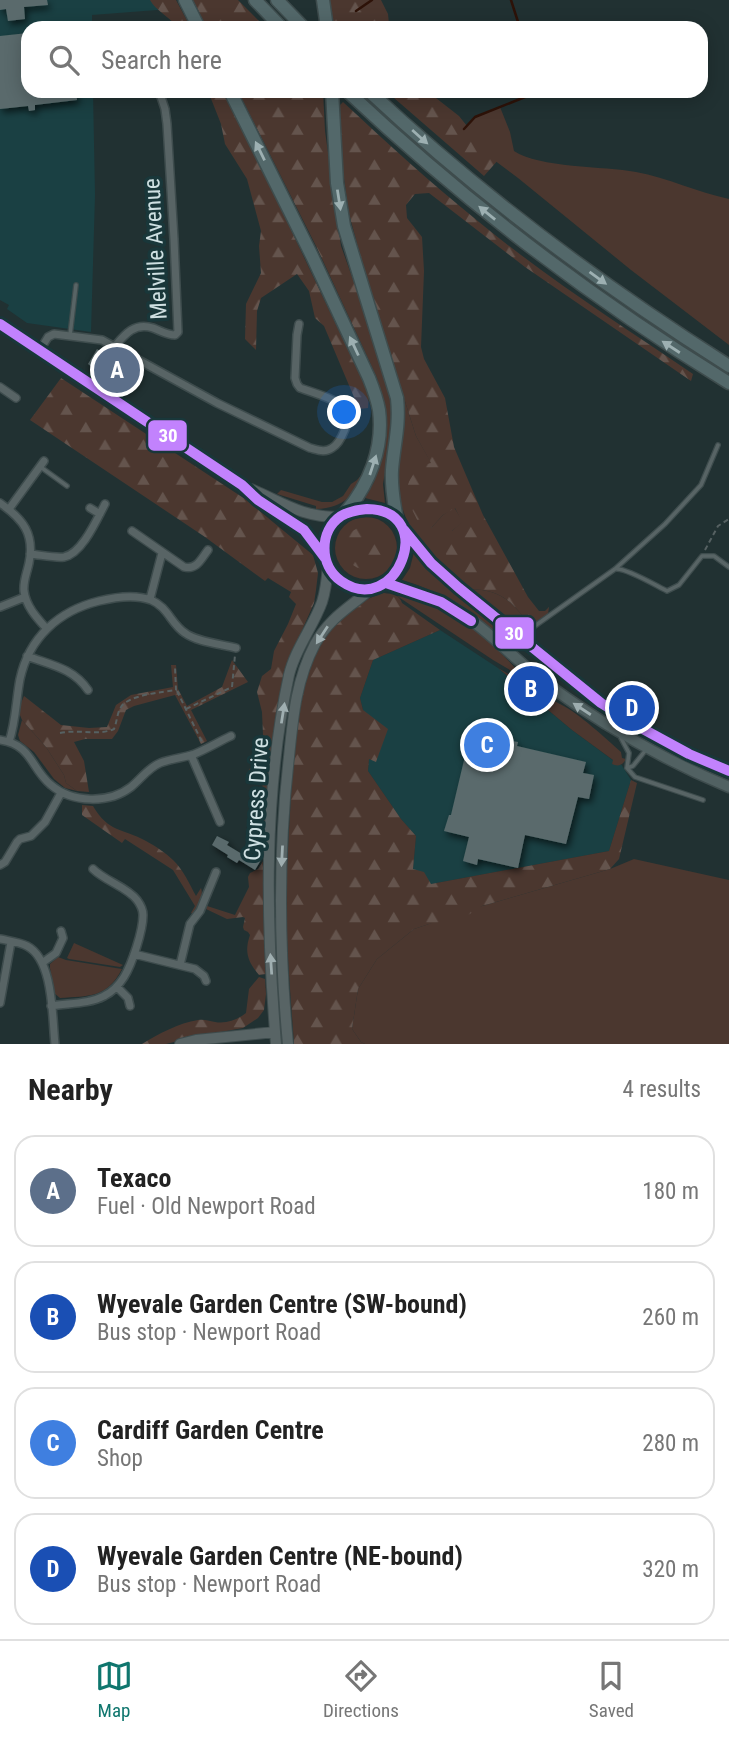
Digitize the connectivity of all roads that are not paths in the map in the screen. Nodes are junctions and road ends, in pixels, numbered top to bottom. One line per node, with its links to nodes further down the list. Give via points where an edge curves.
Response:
1 (185, 0): 5 (highway)
2 (255, 0): 6 (highway)
3 (277, 0): 7 (highway)
4 (323, 0): 8 (highway)
5 (196, 21)
6 (275, 21)
7 (297, 21)
8 (326, 21)
9 (161, 98): 18 (street, Melville Avenue, via 167,124 178,332 170,335 136,327)
10 (233, 98): 33 (highway, one-way to 10, via 363,488 376,453 380,421 376,397)
11 (332, 98): 34 (highway, one-way to 34, via 344,226 397,398 391,485)
12 (355, 98): 21 (highway, one-way to 12, via 538,253)
13 (377, 98): 20 (highway, one-way to 20, via 540,235)
14 (76, 285): 17 (lane)
15 (299, 324): 18 (street, via 296,384 338,403 348,413 338,442 320,451 226,408)
16 (3, 327): 19 (street)
17 (70, 336): 18 (street); 19 (street, via 51,334)
18 (115, 346)
19 (40, 350): 26 (street)
20 (729, 366)
21 (729, 383)
22 (0, 387): 23 (street)
23 (16, 398)
24 (718, 445): 43 (lane, via 701,485)
25 (42, 464): 27 (lane); 31 (street)
26 (242, 485): 33 (street, via 301,512); 41 (street, via 304,530)
27 (67, 486)
28 (0, 504): 31 (street)
29 (105, 504): 32 (street)
30 (90, 508): 32 (street)
31 (9, 509): 40 (street, via 30,537)
32 (100, 514): 36 (street)
33 (342, 515): 34 (main road, via 368,509 385,511); 41 (main road, via 325,536)
34 (400, 525): 44 (main road, via 406,541 403,560); 50 (main road, via 430,563)
35 (132, 531): 39 (street)
36 (80, 546): 38 (street); 40 (street, via 68,556)
37 (208, 550): 39 (street, via 189,568)
38 (88, 552)
39 (162, 553): 47 (street)
40 (30, 554): 46 (street)
41 (326, 562): 45 (main road, via 341,581); 83 (street, Cypress Drive, one-way to 41, via 270,861 276,763 290,672 321,604)
42 (729, 567): 43 (lane, via 714,556 702,556 679,585 667,590 625,569)
43 (615, 569): 50 (lane)
44 (386, 583): 45 (main road); 52 (main road, via 446,604)
45 (371, 589): 82 (street, Cypress Drive, one-way to 82, via 331,622 299,681 281,867)
46 (25, 597): 48 (street); 49 (street)
47 (150, 599): 49 (street, via 94,603 67,613); 51 (street, via 189,636)
48 (0, 607)
49 (46, 628): 53 (street)
50 (521, 638): 52 (lane); 55 (main road, via 601,703)
51 (236, 648)
52 (508, 653): 56 (main road, one-way to 52)
53 (27, 656): 54 (street, via 72,672); 59 (street)
54 (88, 690)
55 (643, 729): 60 (lane); 63 (main road)
56 (615, 730): 60 (main road); 62 (lane, via 629,753)
57 (231, 736): 61 (street)
58 (0, 740): 59 (street)
59 (9, 742): 65 (street, via 25,751)
60 (647, 748): 62 (lane); 64 (main road)
61 (191, 755): 65 (street, via 158,764 120,794 90,799); 67 (street)
62 (627, 768): 66 (lane, via 635,777)
63 (729, 771)
64 (729, 786)
65 (61, 793): 68 (street, via 45,822 32,836 16,842)
66 (704, 800)
67 (220, 822)
68 (0, 865)
69 (93, 869): 74 (street, via 133,896 142,908)
70 (216, 872): 76 (street, via 190,924)
71 (61, 932): 75 (street, via 56,953)
72 (0, 939): 73 (street)
73 (11, 942): 75 (street, via 29,947); 79 (street)
74 (134, 954): 76 (street); 78 (street)
75 (42, 963): 80 (street)
76 (180, 965): 77 (street, via 195,969)
77 (206, 981)
78 (117, 986): 80 (street, via 102,997); 81 (street)
79 (0, 1003)
80 (51, 1006): 84 (street)
81 (130, 1006)
82 (287, 1031): 83 (street); 87 (street, Cypress Drive)
83 (275, 1032): 85 (street); 86 (street, Cypress Drive)
84 (55, 1044)
85 (180, 1044)
86 (276, 1044)
87 (288, 1044)

